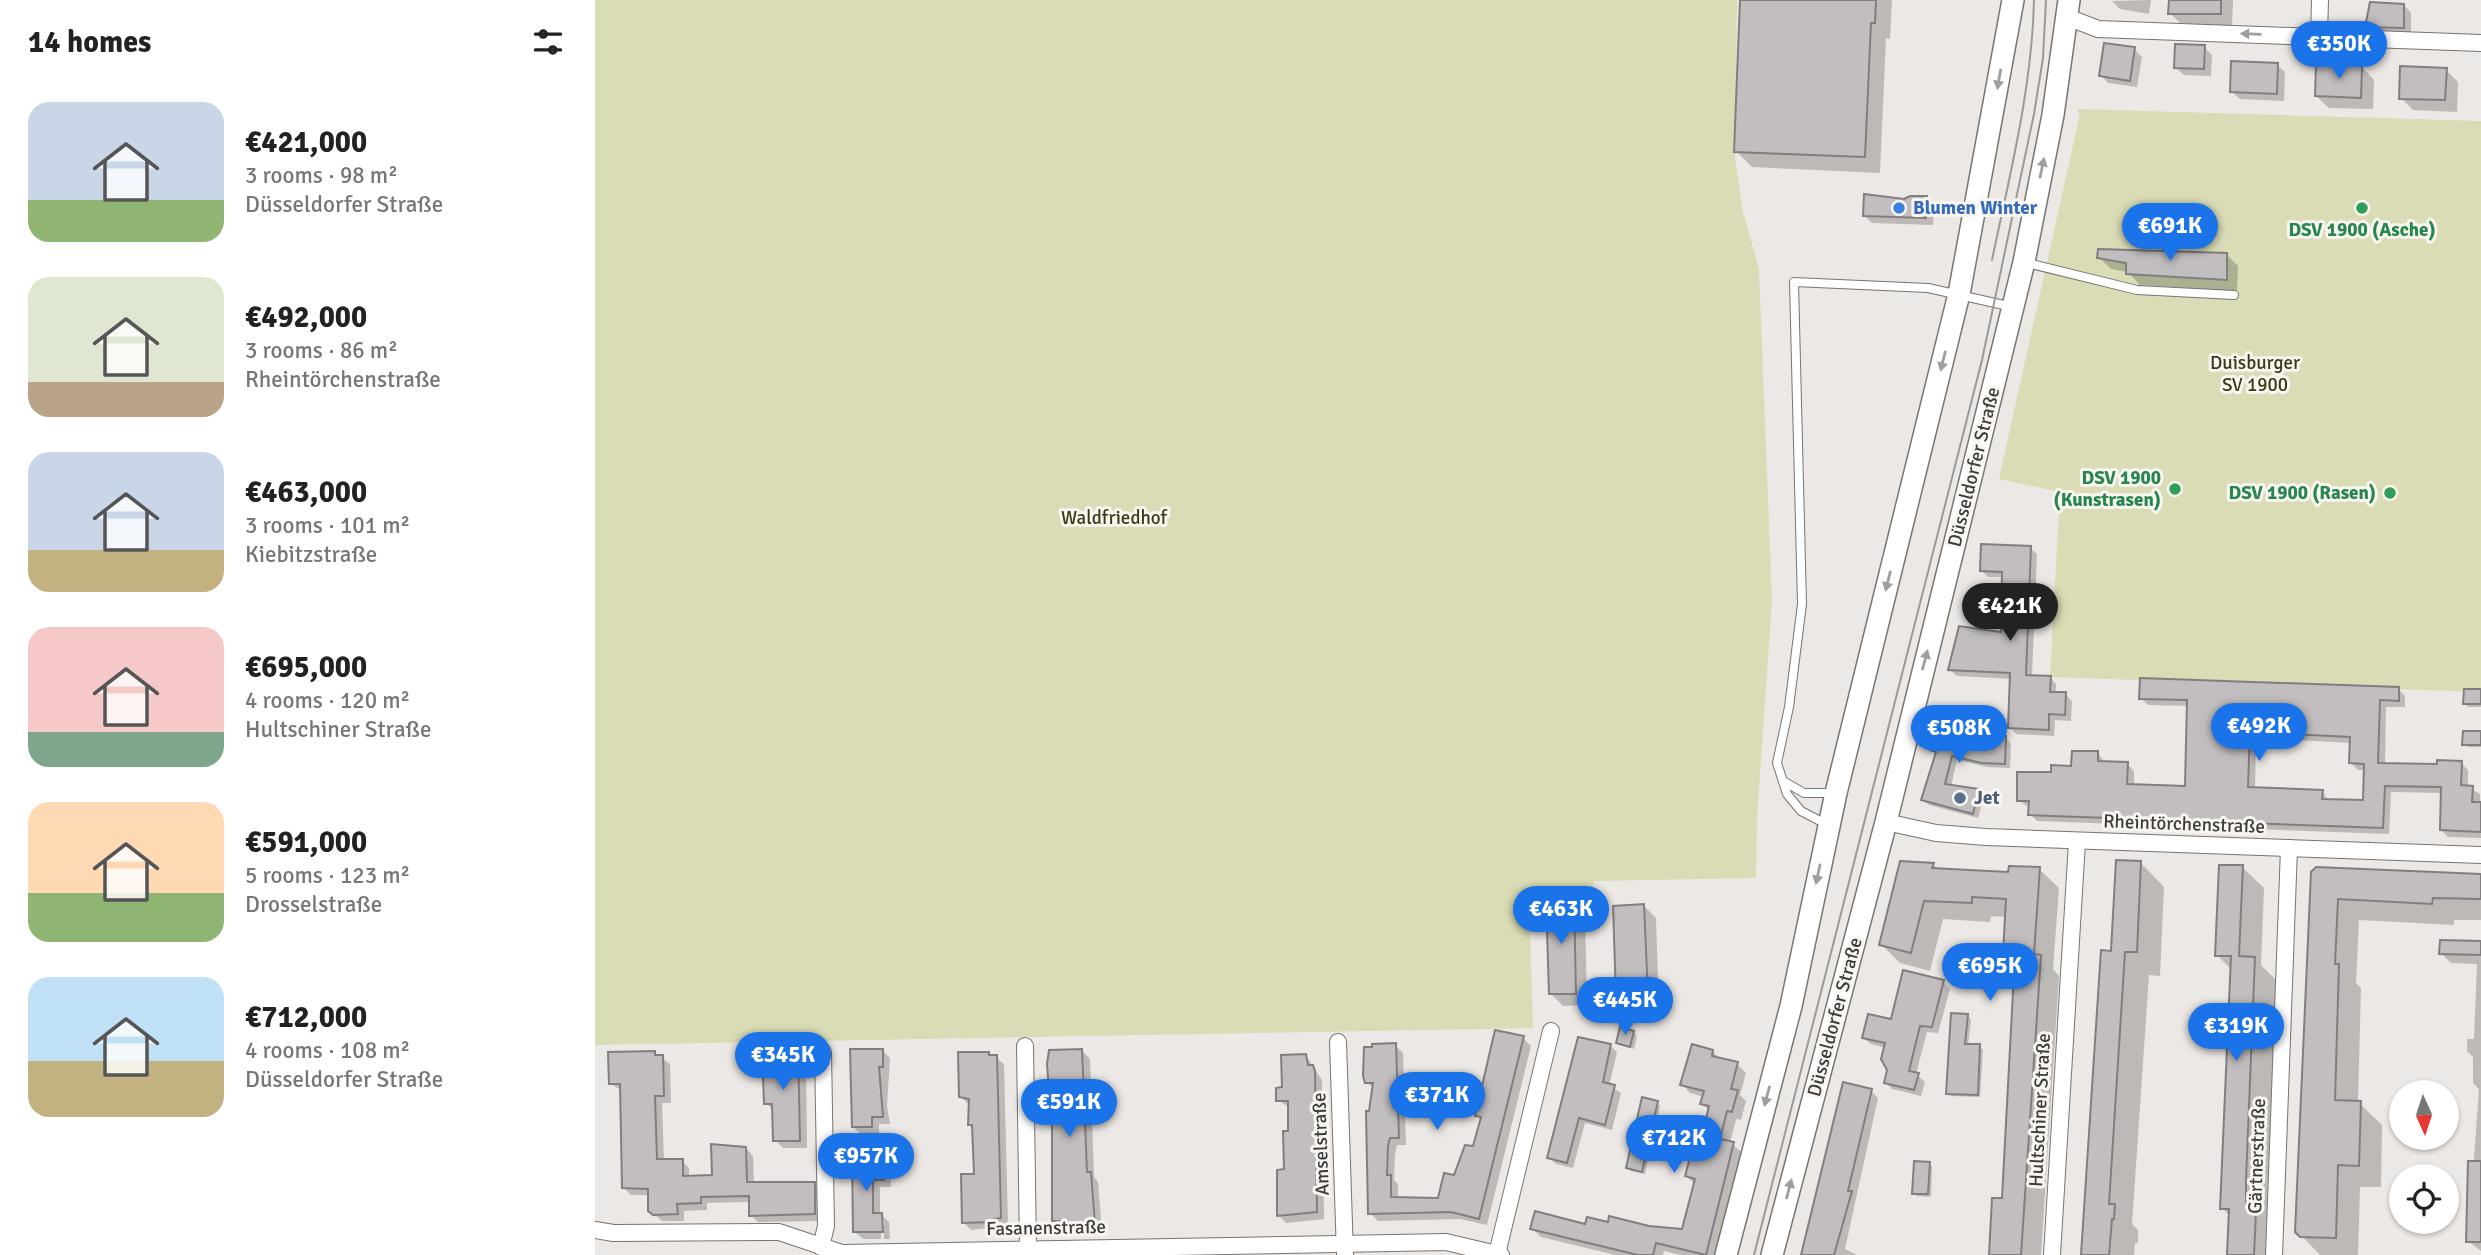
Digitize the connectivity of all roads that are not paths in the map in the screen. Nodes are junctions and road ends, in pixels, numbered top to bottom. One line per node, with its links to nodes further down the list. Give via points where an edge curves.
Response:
1 (2013, 0): 7 (main road, one-way to 7)
2 (2320, 0): 4 (street)
3 (2068, 9): 4 (street, one-way to 3, via 2098,29); 6 (main road, Düsseldorfer Straße, one-way to 3)
4 (2319, 36): 5 (street)
5 (2481, 43)
6 (2024, 262): 8 (lane, via 2137,290); 9 (main road, Düsseldorfer Straße)
7 (1959, 294): 9 (lane); 10 (lane, via 1928,288 1794,282 1802,604 1777,762); 11 (main road, one-way to 11)
8 (2234, 295)
9 (2013, 307): 12 (main road, Düsseldorfer Straße, one-way to 9)
10 (1780, 779): 11 (lane, via 1804,793); 13 (lane, via 1801,811)
11 (1836, 793): 13 (main road)
12 (1886, 822): 14 (street, Rheintörchenstraße, via 1936,833); 27 (main road, Düsseldorfer Straße, one-way to 12)
13 (1828, 825): 26 (main road, one-way to 26, via 1791,1006)
14 (2077, 842): 15 (street, Rheintörchenstraße); 28 (street, Hultschiner Straße)
15 (2289, 848): 16 (street, Rheintörchenstraße); 29 (street, Gärtnerstraße)
16 (2481, 855)
17 (1551, 1031): 25 (street)
18 (1338, 1042): 24 (street, Amselstraße)
19 (1025, 1046): 23 (street)
20 (823, 1052): 22 (street, via 826,1226)
21 (595, 1230): 22 (street, Fasanenstraße, via 779,1232)
22 (821, 1247): 23 (street, Fasanenstraße, via 842,1253)
23 (1028, 1249): 24 (street, Fasanenstraße)
24 (1345, 1249): 25 (street, Fasanenstraße, via 1446,1242)
25 (1499, 1254)
26 (1726, 1255)
27 (1772, 1255)
28 (2052, 1255)
29 (2274, 1255)

